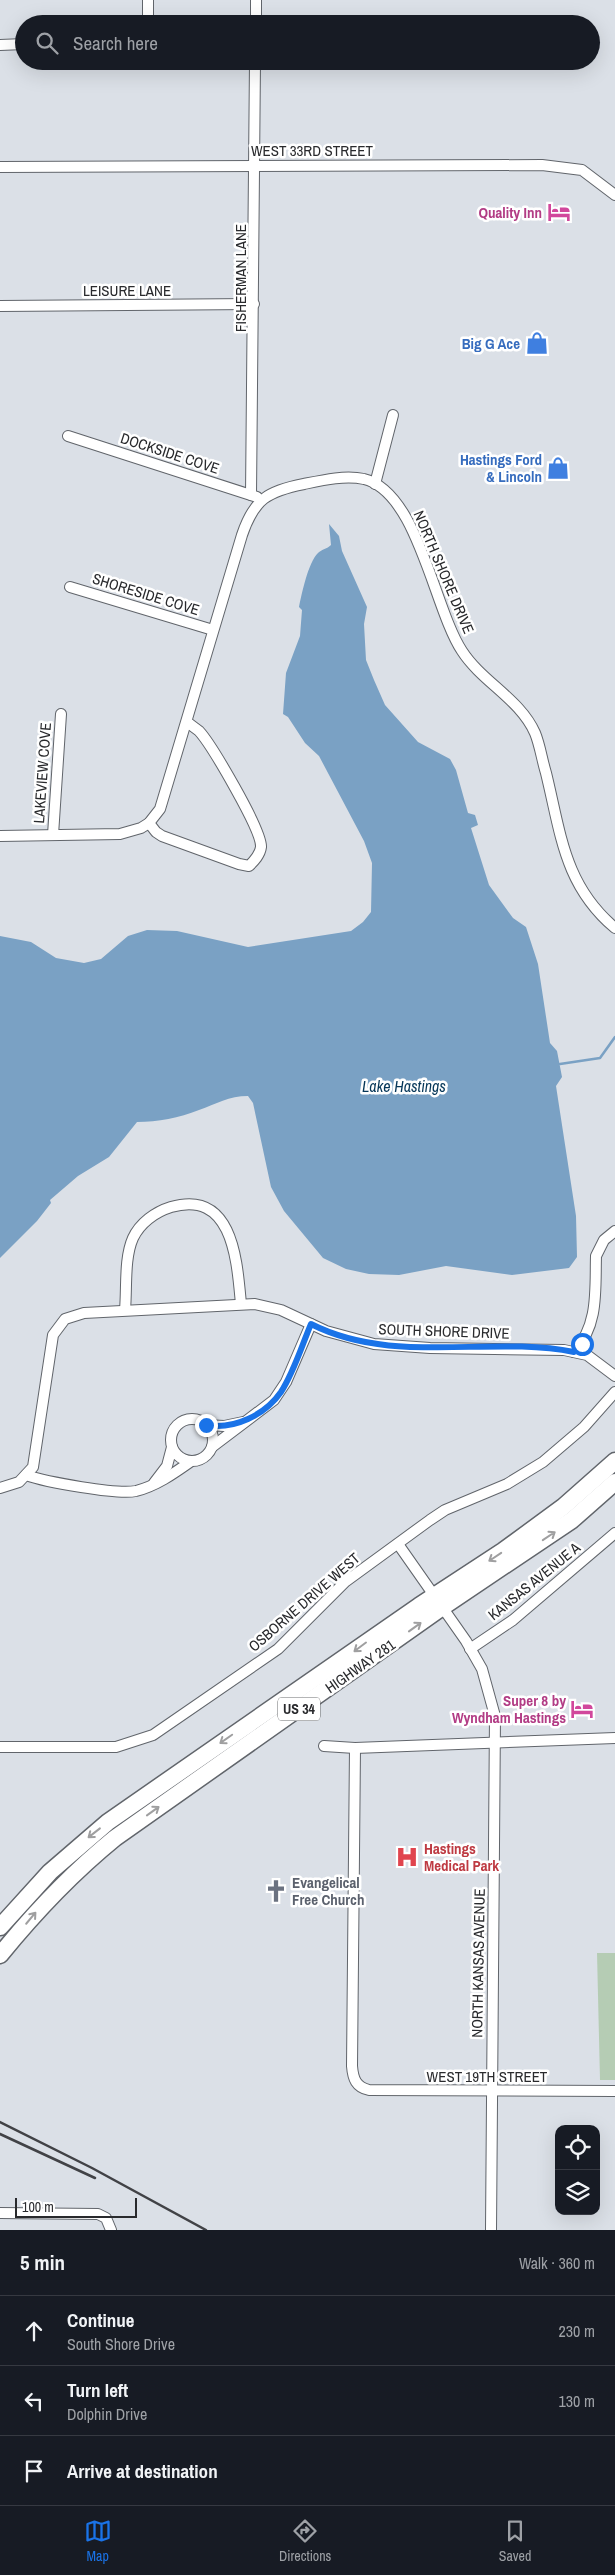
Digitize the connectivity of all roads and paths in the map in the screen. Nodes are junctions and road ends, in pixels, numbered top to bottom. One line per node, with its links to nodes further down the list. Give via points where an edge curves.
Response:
1 (148, 0): 3 (street)
2 (256, 0): 4 (street)
3 (148, 15)
4 (256, 15)
5 (15, 44): 6 (street)
6 (0, 45)
7 (255, 70): 8 (street, FISHERMAN LANE)
8 (255, 165): 9 (street, WEST 33RD STREET); 10 (street, WEST 33RD STREET, via 572,167 591,175); 11 (street, FISHERMAN LANE)
9 (0, 167)
10 (615, 195)
11 (254, 304): 12 (street, LEISURE LANE); 16 (street, FISHERMAN LANE)
12 (0, 306)
13 (392, 415): 15 (street)
14 (68, 436): 16 (street, DOCKSIDE COVE)
15 (376, 484): 17 (street, NORTH SHORE DRIVE, via 343,478 288,487); 25 (street, NORTH SHORE DRIVE, via 403,512 462,650 529,721 574,879)
16 (251, 495): 17 (street, DOCKSIDE COVE)
17 (262, 498): 19 (street, via 247,520)
18 (70, 587): 19 (street, SHORESIDE COVE)
19 (214, 630): 21 (street)
20 (61, 714): 23 (street, LAKEVIEW COVE)
21 (187, 722): 22 (street, via 160,809); 22 (street, via 200,732 255,823 261,848 249,866 239,864 162,836)
22 (149, 823): 23 (street, via 120,834)
23 (53, 835): 24 (street)
24 (0, 836)
25 (615, 928)
26 (615, 1231): 30 (street, via 599,1246 592,1323 582,1344)
27 (241, 1304): 28 (street, SOUTH SHORE DRIVE); 28 (street, via 236,1253 224,1226 206,1208 194,1204 158,1213 146,1221 132,1240); 29 (street, SOUTH SHORE DRIVE, via 270,1307)
28 (125, 1310): 39 (street, SOUTH SHORE DRIVE, via 75,1314 57,1327 50,1344 35,1459)
29 (311, 1324): 30 (street, SOUTH SHORE DRIVE, via 374,1344 430,1348 539,1348); 33 (street, via 282,1391)
30 (574, 1352): 31 (street, SOUTH SHORE DRIVE, via 587,1355)
31 (615, 1376)
32 (615, 1392): 44 (street, OSBORNE DRIVE WEST, via 584,1426 543,1462 506,1484 445,1510)
33 (243, 1422): 34 (street); 36 (street)
34 (206, 1425): 35 (street, via 194,1419 182,1422 172,1434); 36 (street, via 212,1434)
35 (172, 1447): 38 (street, via 180,1458); 41 (street, via 167,1466)
36 (212, 1447): 38 (street, via 205,1458)
37 (615, 1461): 45 (highway, HIGHWAY 281 / US 34, one-way to 45, via 563,1507)
38 (190, 1462): 41 (street)
39 (26, 1475): 41 (street, via 44,1482 134,1492); 42 (street, via 19,1482)
40 (615, 1482): 45 (highway, HIGHWAY 281 / US 34, one-way to 40, via 572,1520)
41 (153, 1484)
42 (0, 1488)
43 (615, 1533): 46 (street, KANSAS AVENUE A, via 513,1620)
44 (398, 1544): 45 (street, NORTH KANSAS AVENUE); 50 (street, OSBORNE DRIVE WEST, via 346,1582 278,1649 144,1740 116,1747)
45 (438, 1602): 46 (street, NORTH KANSAS AVENUE); 52 (highway, HIGHWAY 281 / US 34, one-way to 52, via 108,1822 50,1872); 53 (highway, HIGHWAY 281 / US 34, one-way to 45, via 80,1867)
46 (470, 1649): 48 (street, NORTH KANSAS AVENUE, via 482,1669 492,1702)
47 (615, 1738): 48 (street)
48 (495, 1743): 51 (street); 55 (street, NORTH KANSAS AVENUE)
49 (324, 1746): 51 (street)
50 (0, 1747)
51 (355, 1748): 55 (street, WEST 19TH STREET, via 352,2076 360,2088 369,2090)
52 (0, 1928)
53 (0, 1955)
54 (615, 2091): 55 (street, WEST 19TH STREET)
55 (492, 2092): 58 (street, NORTH KANSAS AVENUE)
56 (0, 2214): 57 (street, via 98,2214 106,2218)
57 (111, 2228)
58 (491, 2230)

